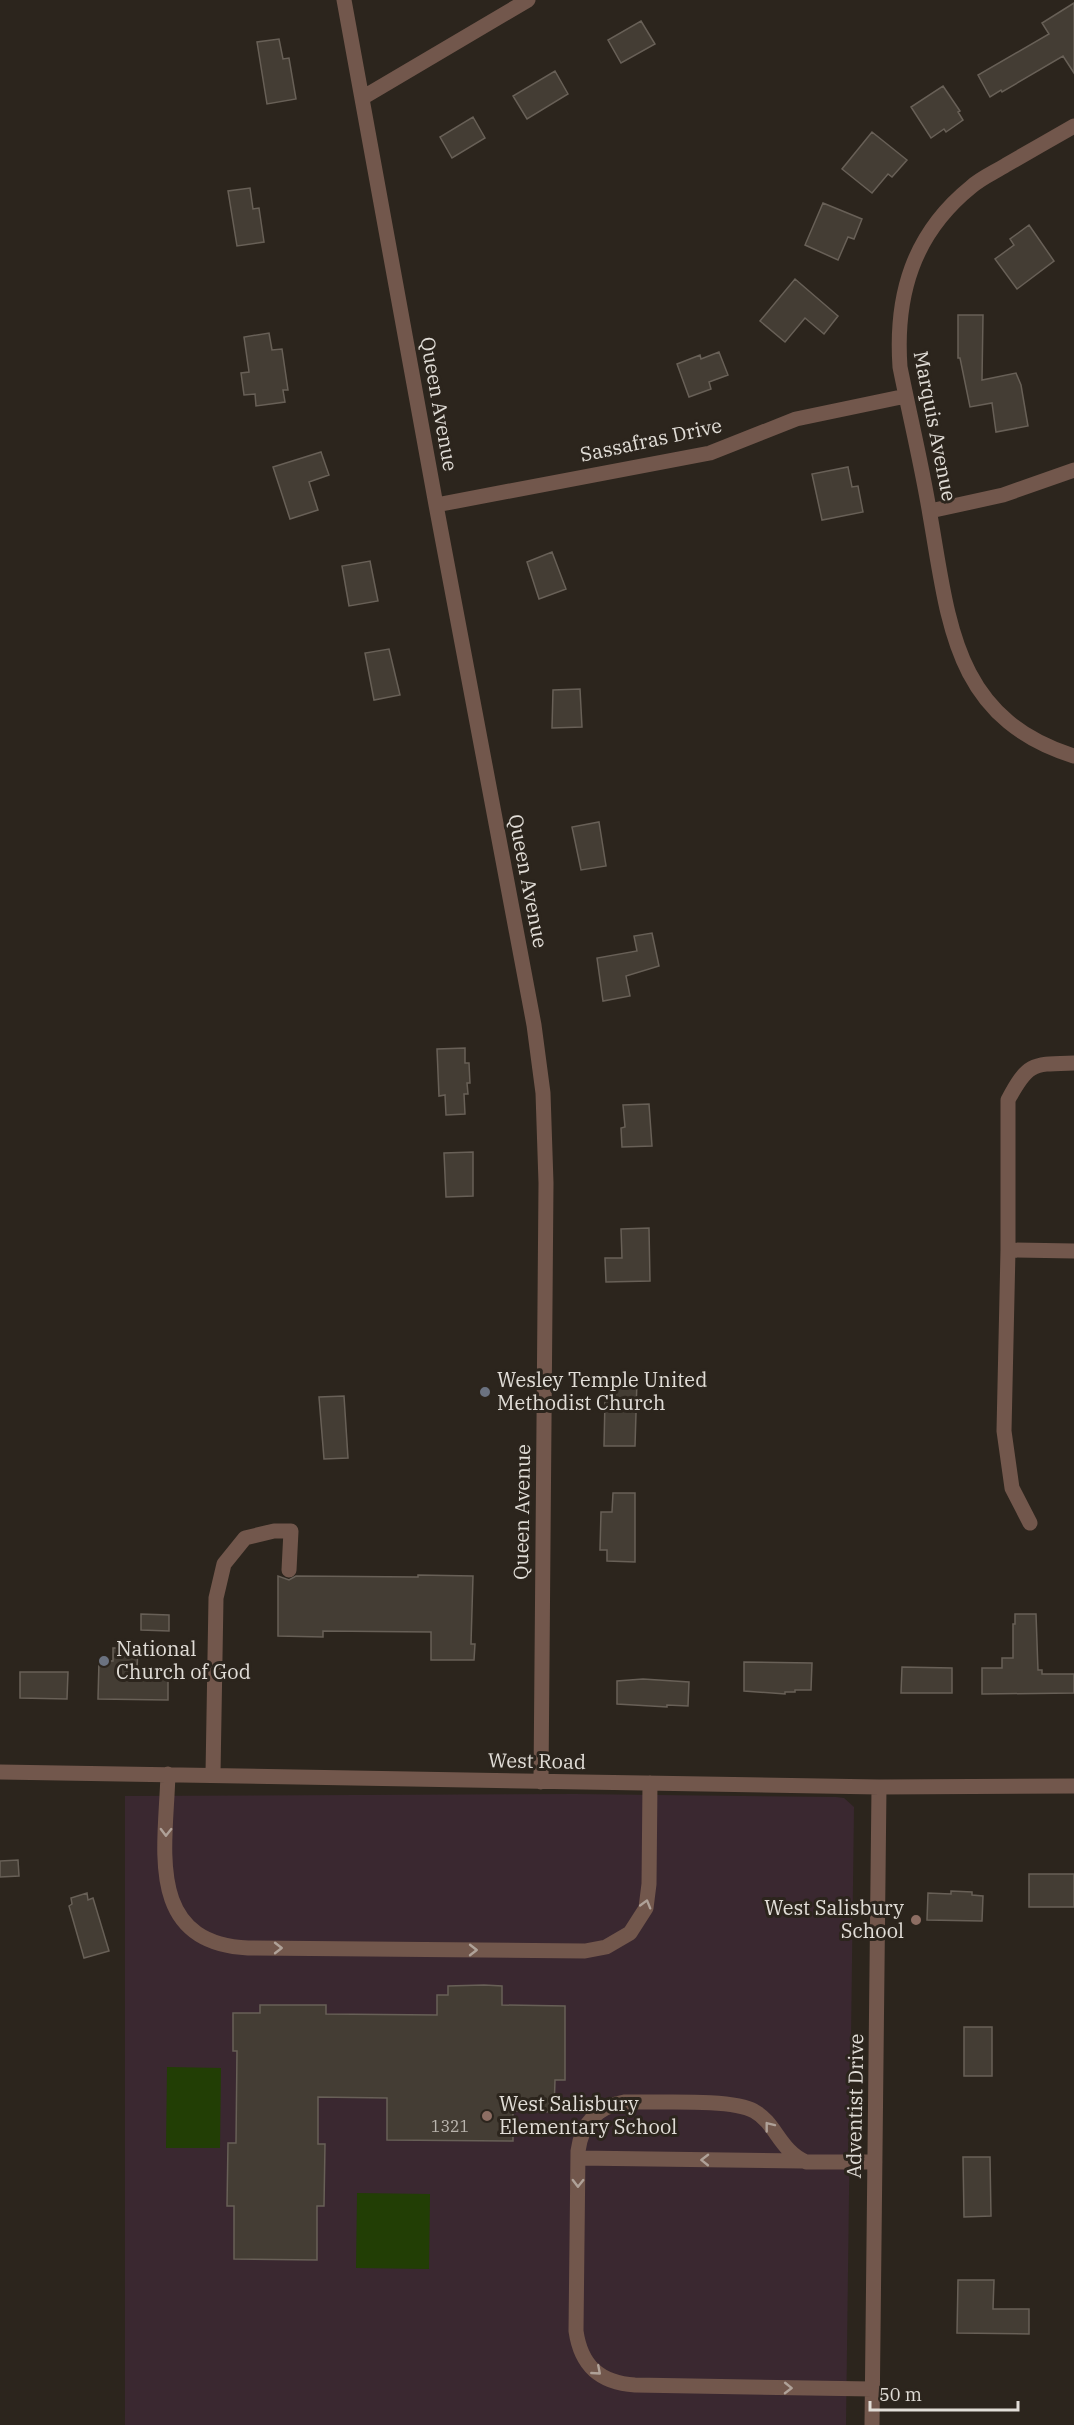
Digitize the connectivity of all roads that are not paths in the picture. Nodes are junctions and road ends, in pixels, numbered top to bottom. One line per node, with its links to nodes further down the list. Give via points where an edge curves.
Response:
1 (344, 0): 3 (street, Queen Avenue)
2 (528, 0): 3 (street)
3 (363, 98): 7 (street, Queen Avenue)
4 (1074, 126): 5 (street, Marquis Avenue, via 972,185 944,211 926,236 911,268 901,305 898,334)
5 (906, 396): 7 (street, Sassafras Drive, via 796,419 710,453); 8 (street, Marquis Avenue)
6 (1074, 470): 8 (street, via 1004,495)
7 (436, 505): 18 (street, Queen Avenue, via 532,1013 543,1093 546,1183)
8 (930, 511): 9 (street, Marquis Avenue, via 952,630 973,681 1001,716 1018,730)
9 (1074, 756)
10 (1074, 1063): 11 (street, via 1036,1064 1020,1078 1008,1100)
11 (1008, 1250): 12 (street); 13 (street, via 1004,1431 1012,1488)
12 (1074, 1251)
13 (1030, 1523)
14 (289, 1570): 17 (street, via 291,1531 245,1538 224,1564 216,1598)
15 (0, 1772): 16 (street, West Road)
16 (168, 1774): 17 (street, West Road); 19 (street, one-way to 19, via 166,1881 175,1911 204,1937 248,1948 585,1951 606,1947 630,1933 649,1899)
17 (213, 1774): 18 (street, West Road)
18 (541, 1782): 19 (street, West Road)
19 (650, 1784): 21 (street, West Road)
20 (1074, 1786): 21 (street, West Road)
21 (879, 1787): 24 (street, Adventist Drive)
22 (579, 2158): 23 (street, one-way to 22); 23 (street, one-way to 22, via 786,2149 755,2111 720,2103 612,2104 590,2118 580,2139); 25 (street, one-way to 25, via 576,2331 583,2356 598,2374 609,2381 635,2385)
23 (806, 2162): 24 (street)
24 (875, 2162): 25 (street, Adventist Drive)
25 (872, 2389): 26 (street, Adventist Drive)
26 (872, 2425)

